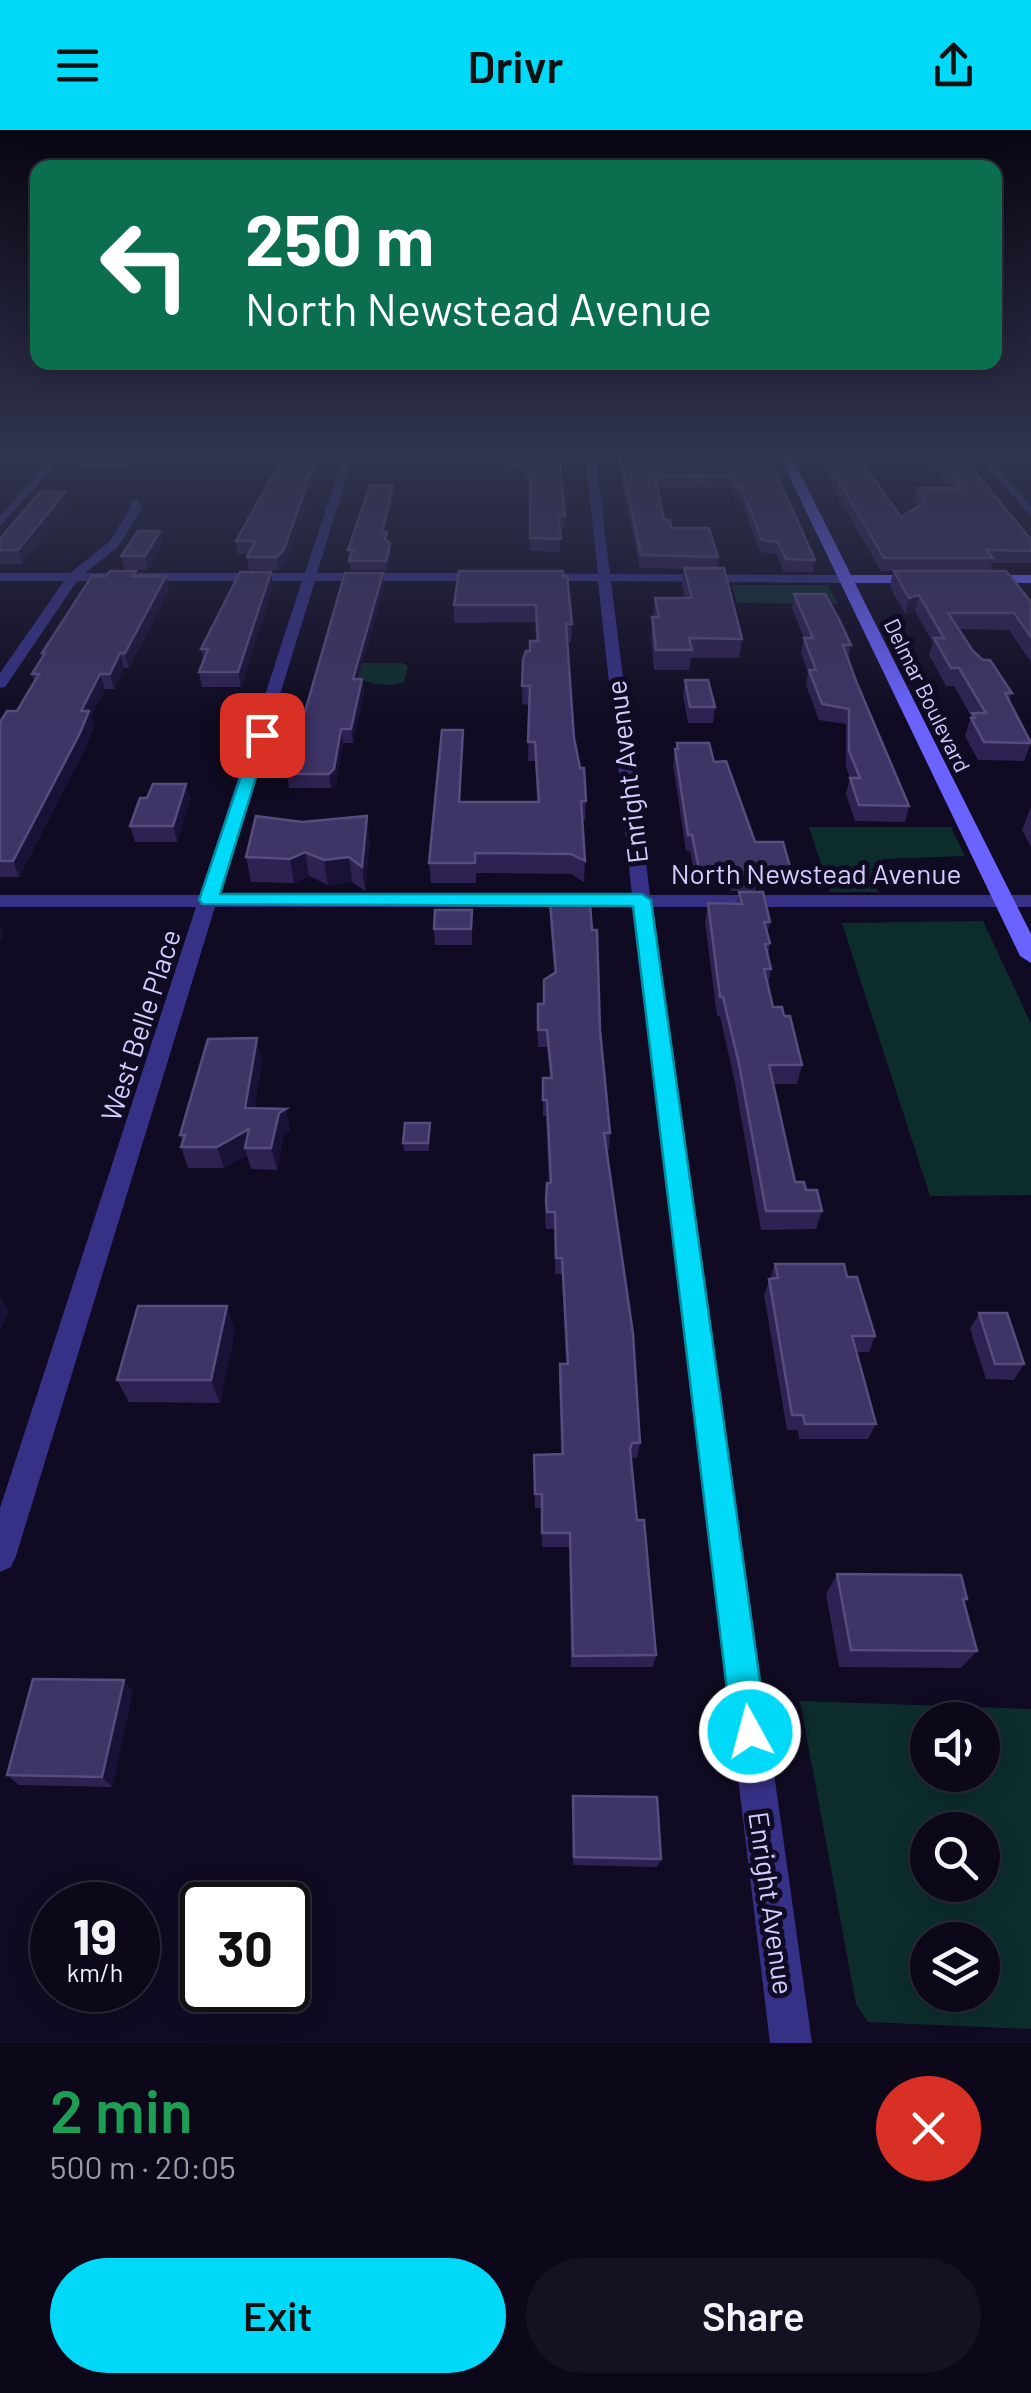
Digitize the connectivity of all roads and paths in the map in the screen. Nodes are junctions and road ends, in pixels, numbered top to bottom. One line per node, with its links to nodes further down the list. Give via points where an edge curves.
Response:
1 (115, 542): 10 (street)
2 (322, 542): 6 (street, West Belle Place)
3 (600, 542): 9 (street, Enright Avenue)
4 (828, 542): 11 (main road, Delmar Boulevard)
5 (0, 577): 10 (street)
6 (312, 577): 7 (street); 10 (street); 16 (street, West Belle Place)
7 (497, 577)
8 (532, 577): 9 (street)
9 (604, 577): 11 (street); 17 (street, Enright Avenue)
10 (73, 578): 15 (street)
11 (846, 579): 13 (main road); 19 (main road, Delmar Boulevard)
12 (1031, 579): 14 (main road)
13 (950, 580)
14 (968, 580)
15 (0, 684)
16 (208, 900): 17 (street, North Newstead Avenue); 18 (street, North Newstead Avenue); 22 (street, West Belle Place)
17 (642, 900): 19 (street, North Newstead Avenue); 23 (street, Enright Avenue)
18 (0, 901)
19 (1004, 901): 20 (street, North Newstead Avenue); 21 (main road, Delmar Boulevard)
20 (1031, 901)
21 (1031, 956)
22 (0, 1556)
23 (791, 2043)

